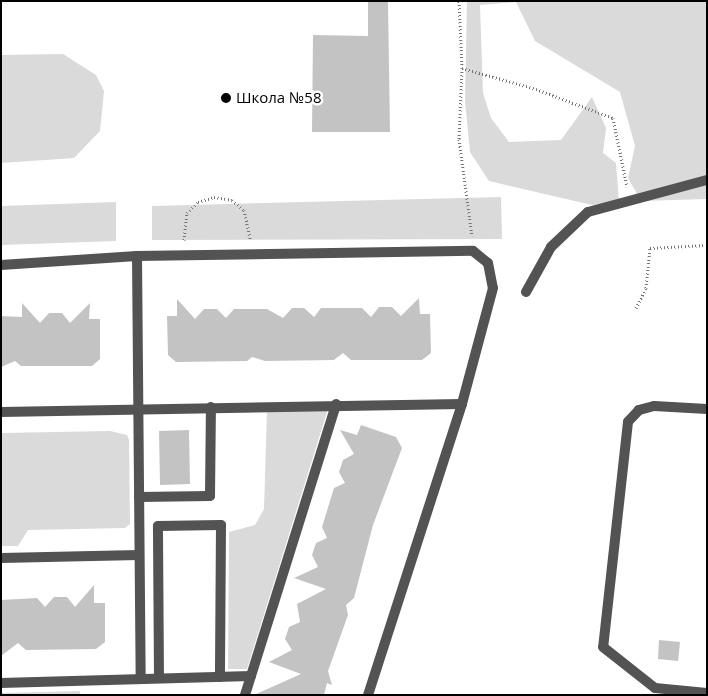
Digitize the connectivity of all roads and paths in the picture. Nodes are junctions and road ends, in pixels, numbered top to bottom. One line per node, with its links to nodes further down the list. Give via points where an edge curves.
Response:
1 (459, 1): 2 (path)
2 (462, 68): 4 (path, via 536,88 613,118 622,176); 6 (path, via 459,139)
3 (707, 180): 4 (lane)
4 (631, 197): 11 (lane, via 588,212 551,247)
5 (707, 245): 12 (path, via 650,248 646,288)
6 (473, 251): 7 (lane); 14 (lane, via 488,263 493,288)
7 (250, 255): 9 (lane); 9 (path, via 244,210 232,200 214,197 198,202 187,213)
8 (137, 256): 9 (lane); 10 (lane); 16 (lane)
9 (184, 256)
10 (1, 265)
11 (526, 292)
12 (636, 308)
13 (336, 404): 14 (lane); 15 (lane); 22 (lane)
14 (462, 404): 29 (lane)
15 (211, 407): 16 (lane); 19 (lane, via 210,496)
16 (137, 409): 18 (lane); 19 (lane)
17 (707, 409): 27 (lane, via 654,406 639,410 628,422 604,647 656,688)
18 (1, 412)
19 (139, 497): 20 (lane)
20 (139, 555): 21 (lane); 24 (lane)
21 (1, 558)
22 (251, 676): 23 (lane); 28 (lane)
23 (220, 677): 25 (lane); 25 (lane, via 221,525 158,526)
24 (141, 678): 25 (lane); 26 (lane)
25 (159, 678)
26 (1, 683)
27 (707, 692)
28 (245, 695)
29 (368, 695)

